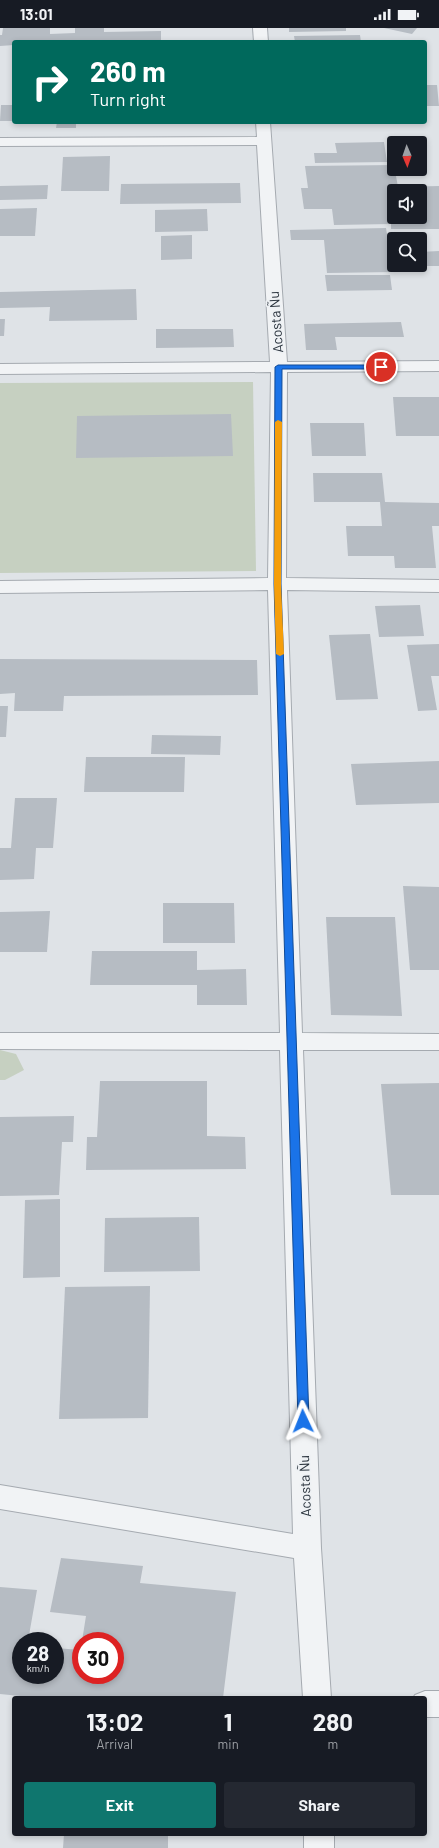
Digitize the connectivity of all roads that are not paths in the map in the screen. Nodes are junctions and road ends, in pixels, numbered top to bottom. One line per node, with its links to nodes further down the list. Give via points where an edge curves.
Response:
1 (260, 28): 2 (street)
2 (261, 40)
3 (263, 132): 4 (street); 6 (street, Acosta Ñu)
4 (0, 142)
5 (439, 366): 6 (street)
6 (278, 367): 7 (street); 8 (street, Acosta Ñu)
7 (0, 369)
8 (277, 584): 9 (street); 10 (street); 12 (street, Acosta Ñu)
9 (439, 586)
10 (0, 587)
11 (0, 1041): 12 (street)
12 (292, 1042): 13 (street); 15 (street, Acosta Ñu)
13 (439, 1042)
14 (0, 1497): 15 (street)
15 (307, 1548): 16 (street, Acosta Ñu)
16 (317, 1696)
17 (427, 1704): 18 (street)
18 (439, 1704)
19 (319, 1836): 20 (street)
20 (320, 1848)

